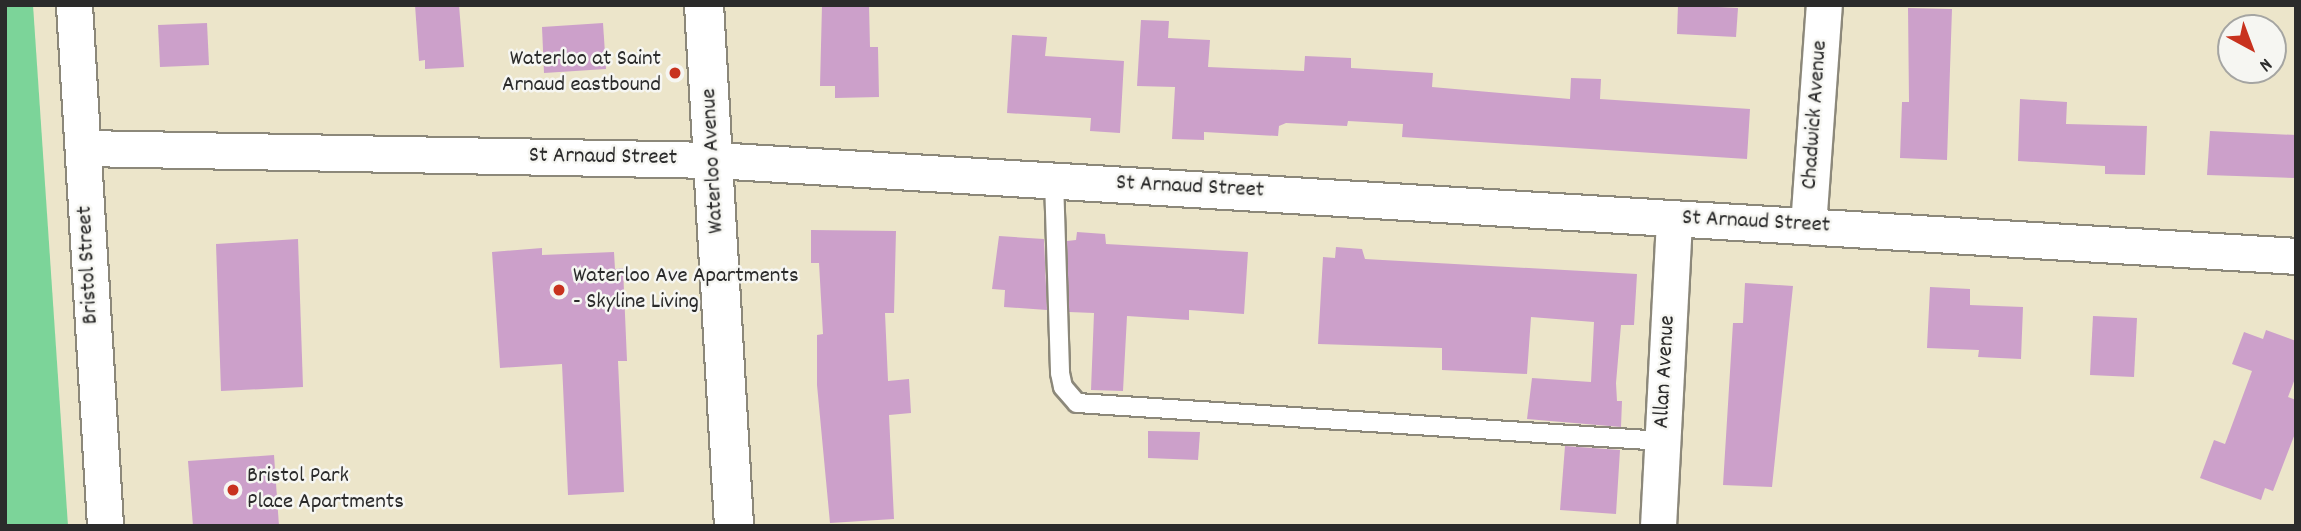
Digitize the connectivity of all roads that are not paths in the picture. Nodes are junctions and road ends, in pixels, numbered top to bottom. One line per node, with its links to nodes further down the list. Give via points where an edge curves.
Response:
1 (74, 5): 4 (street, Bristol Street)
2 (704, 5): 5 (street, Waterloo Avenue)
3 (1824, 5): 8 (street, Chadwick Avenue)
4 (83, 148): 5 (street, St Arnaud Street); 11 (street, Bristol Street)
5 (714, 160): 6 (street, St Arnaud Street); 12 (street, Waterloo Avenue)
6 (1054, 180): 7 (street, St Arnaud Street); 10 (lane, via 1059,368 1063,387 1077,403)
7 (1674, 218): 8 (street, St Arnaud Street); 10 (street, Allan Avenue)
8 (1808, 226): 9 (street, St Arnaud Street)
9 (2296, 256)
10 (1663, 441): 13 (street, Allan Avenue)
11 (104, 526)
12 (734, 526)
13 (1658, 526)

